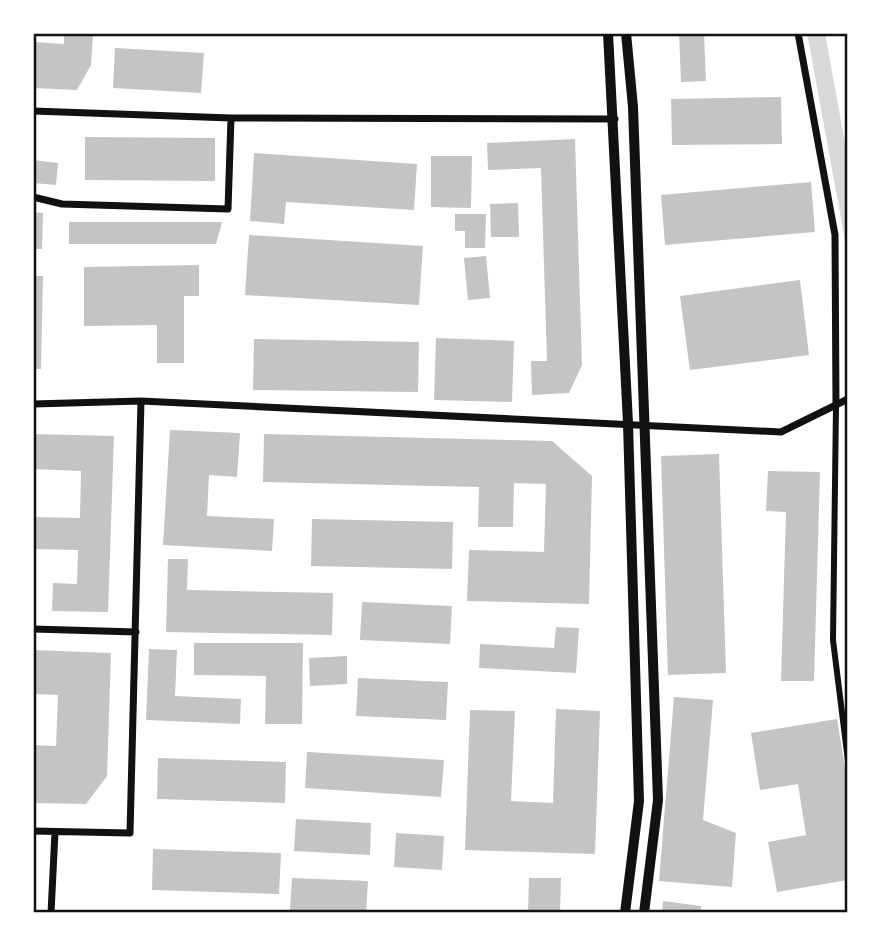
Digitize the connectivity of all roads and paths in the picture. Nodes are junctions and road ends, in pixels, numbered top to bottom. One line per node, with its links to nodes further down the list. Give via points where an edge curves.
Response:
1 (608, 33): 6 (street)
2 (626, 33): 12 (street, via 633,107)
3 (798, 33): 9 (street, via 835,235)
4 (33, 111): 5 (street)
5 (231, 118): 6 (street); 7 (street, via 228,209 62,204)
6 (615, 119): 11 (street)
7 (33, 197)
8 (141, 401): 10 (street); 11 (street); 14 (street)
9 (843, 402): 12 (street, via 781,432); 15 (street, via 833,640)
10 (33, 404)
11 (628, 423): 12 (street); 19 (street, via 639,801)
12 (643, 424): 20 (street, via 658,800)
13 (33, 629): 14 (street)
14 (136, 632): 17 (street, via 130,833)
15 (848, 761)
16 (33, 831): 17 (street)
17 (55, 832): 18 (street)
18 (51, 913)
19 (625, 913)
20 (644, 913)

